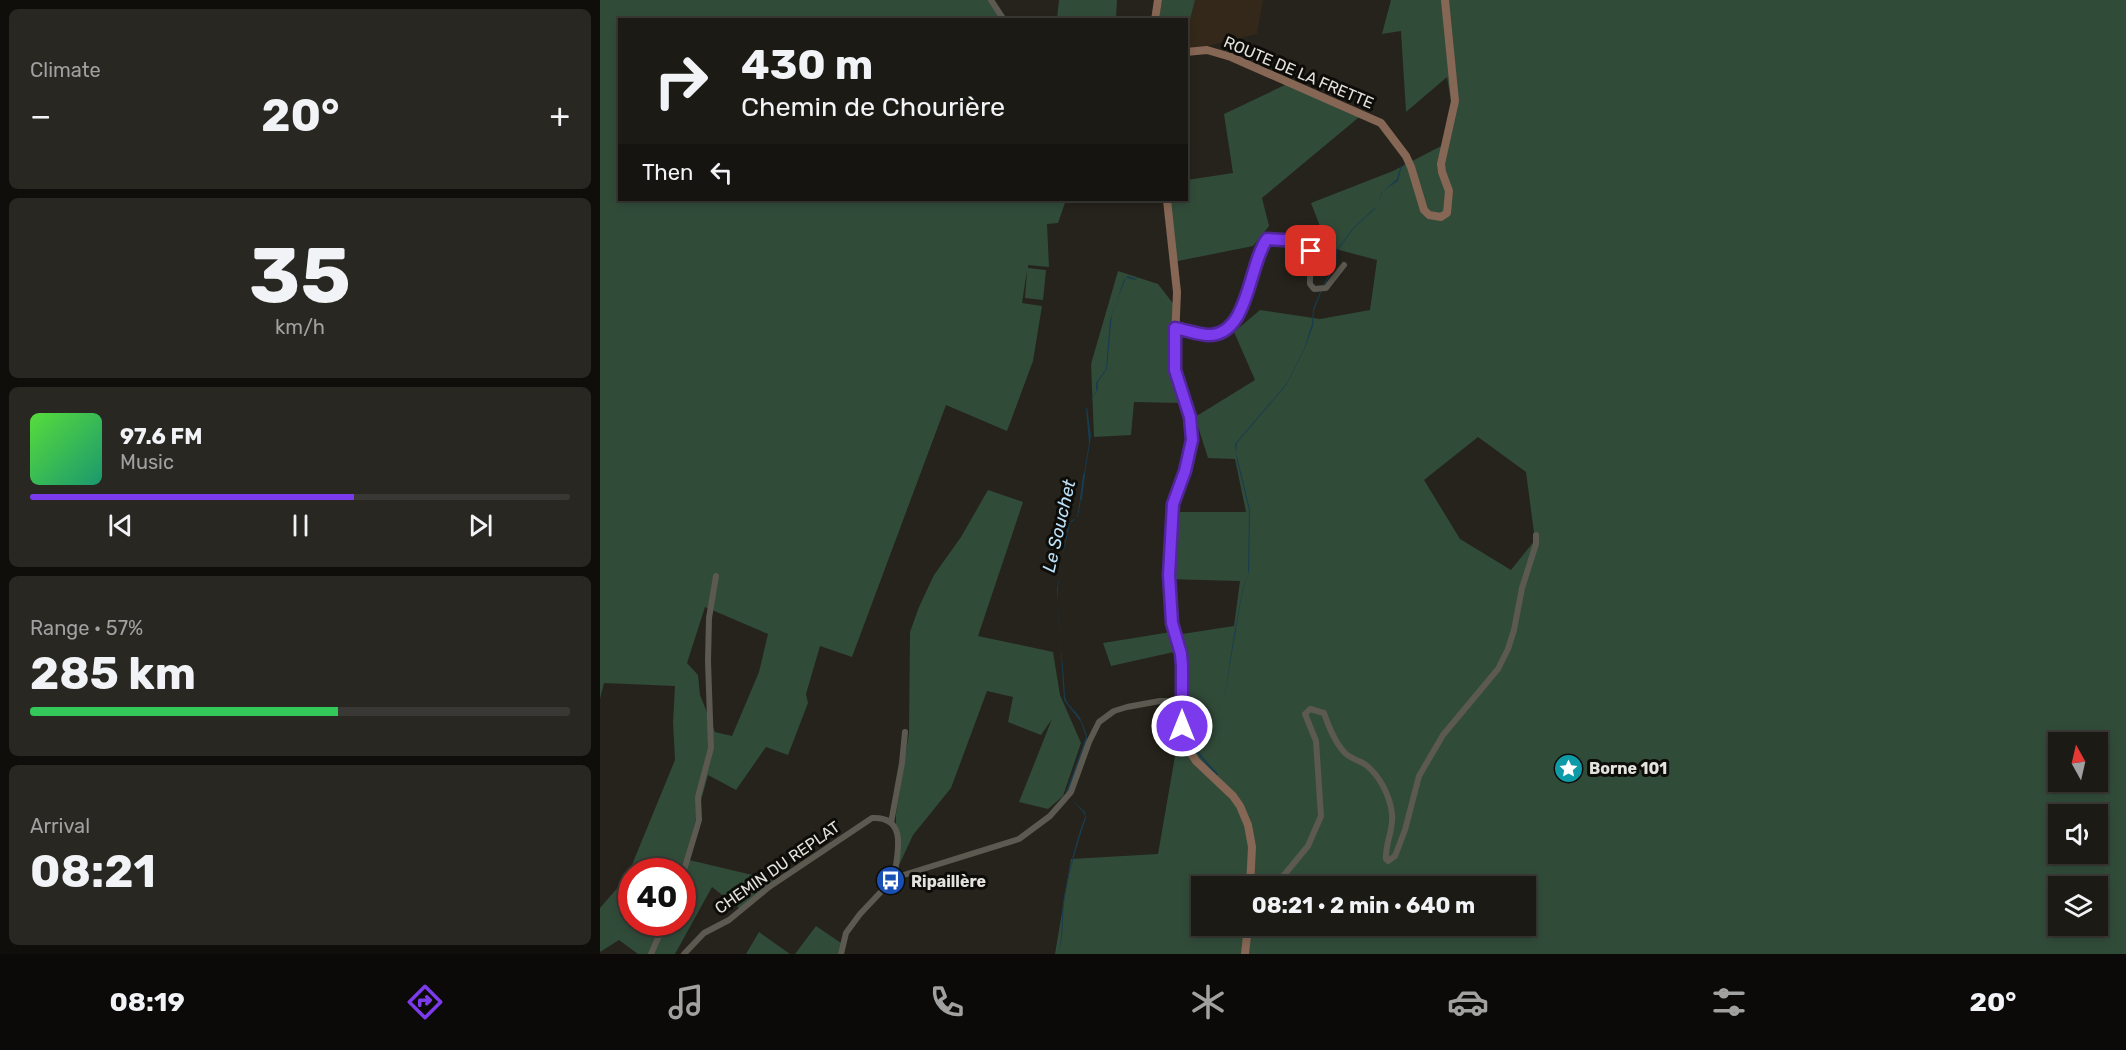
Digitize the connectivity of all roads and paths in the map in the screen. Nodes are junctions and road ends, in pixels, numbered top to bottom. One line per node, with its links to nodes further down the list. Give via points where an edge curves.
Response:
1 (991, 0): 4 (street)
2 (1158, 0): 5 (street)
3 (1446, 0): 6 (street, ROUTE DE LA FRETTE, via 1455,101 1441,164 1450,199 1447,213 1441,217 1424,210 1412,167 1381,123 1231,57 1207,50)
4 (1003, 18)
5 (1155, 18)
6 (1188, 52)
7 (1167, 201): 9 (street, via 1176,268)
8 (1344, 265): 9 (street, via 1326,288 1314,289 1310,284 1312,256 1308,247 1300,241 1267,239 1240,316 1228,329 1208,335)
9 (1175, 328): 12 (street, via 1175,370 1190,417 1192,440 1173,504 1171,525 1169,588 1172,623 1181,654)
10 (1536, 535): 17 (street, via 1508,649 1498,669 1443,735 1419,776 1405,830 1392,860 1386,859 1385,848 1392,816 1380,780 1336,742 1324,713 1310,709 1305,714 1316,741 1321,816 1308,846)
11 (716, 576): 15 (street, via 709,618 711,748 698,797 699,820)
12 (1182, 701): 16 (street, via 1187,747 1196,761 1233,796 1245,817 1252,847); 18 (street, via 1127,707 1099,722 1071,792 1050,816 1023,837)
13 (905, 732): 14 (street)
14 (891, 823): 18 (street, via 898,833); 22 (street, CHEMIN DU REPLAT, via 881,817 864,822 769,886 729,920 704,933)
15 (688, 858)
16 (1251, 876)
17 (1283, 876)
18 (894, 878): 23 (street, via 846,933)
19 (659, 936): 21 (street)
20 (1247, 936): 24 (street)
21 (651, 954)
22 (684, 954)
23 (841, 954)
24 (1245, 954)

